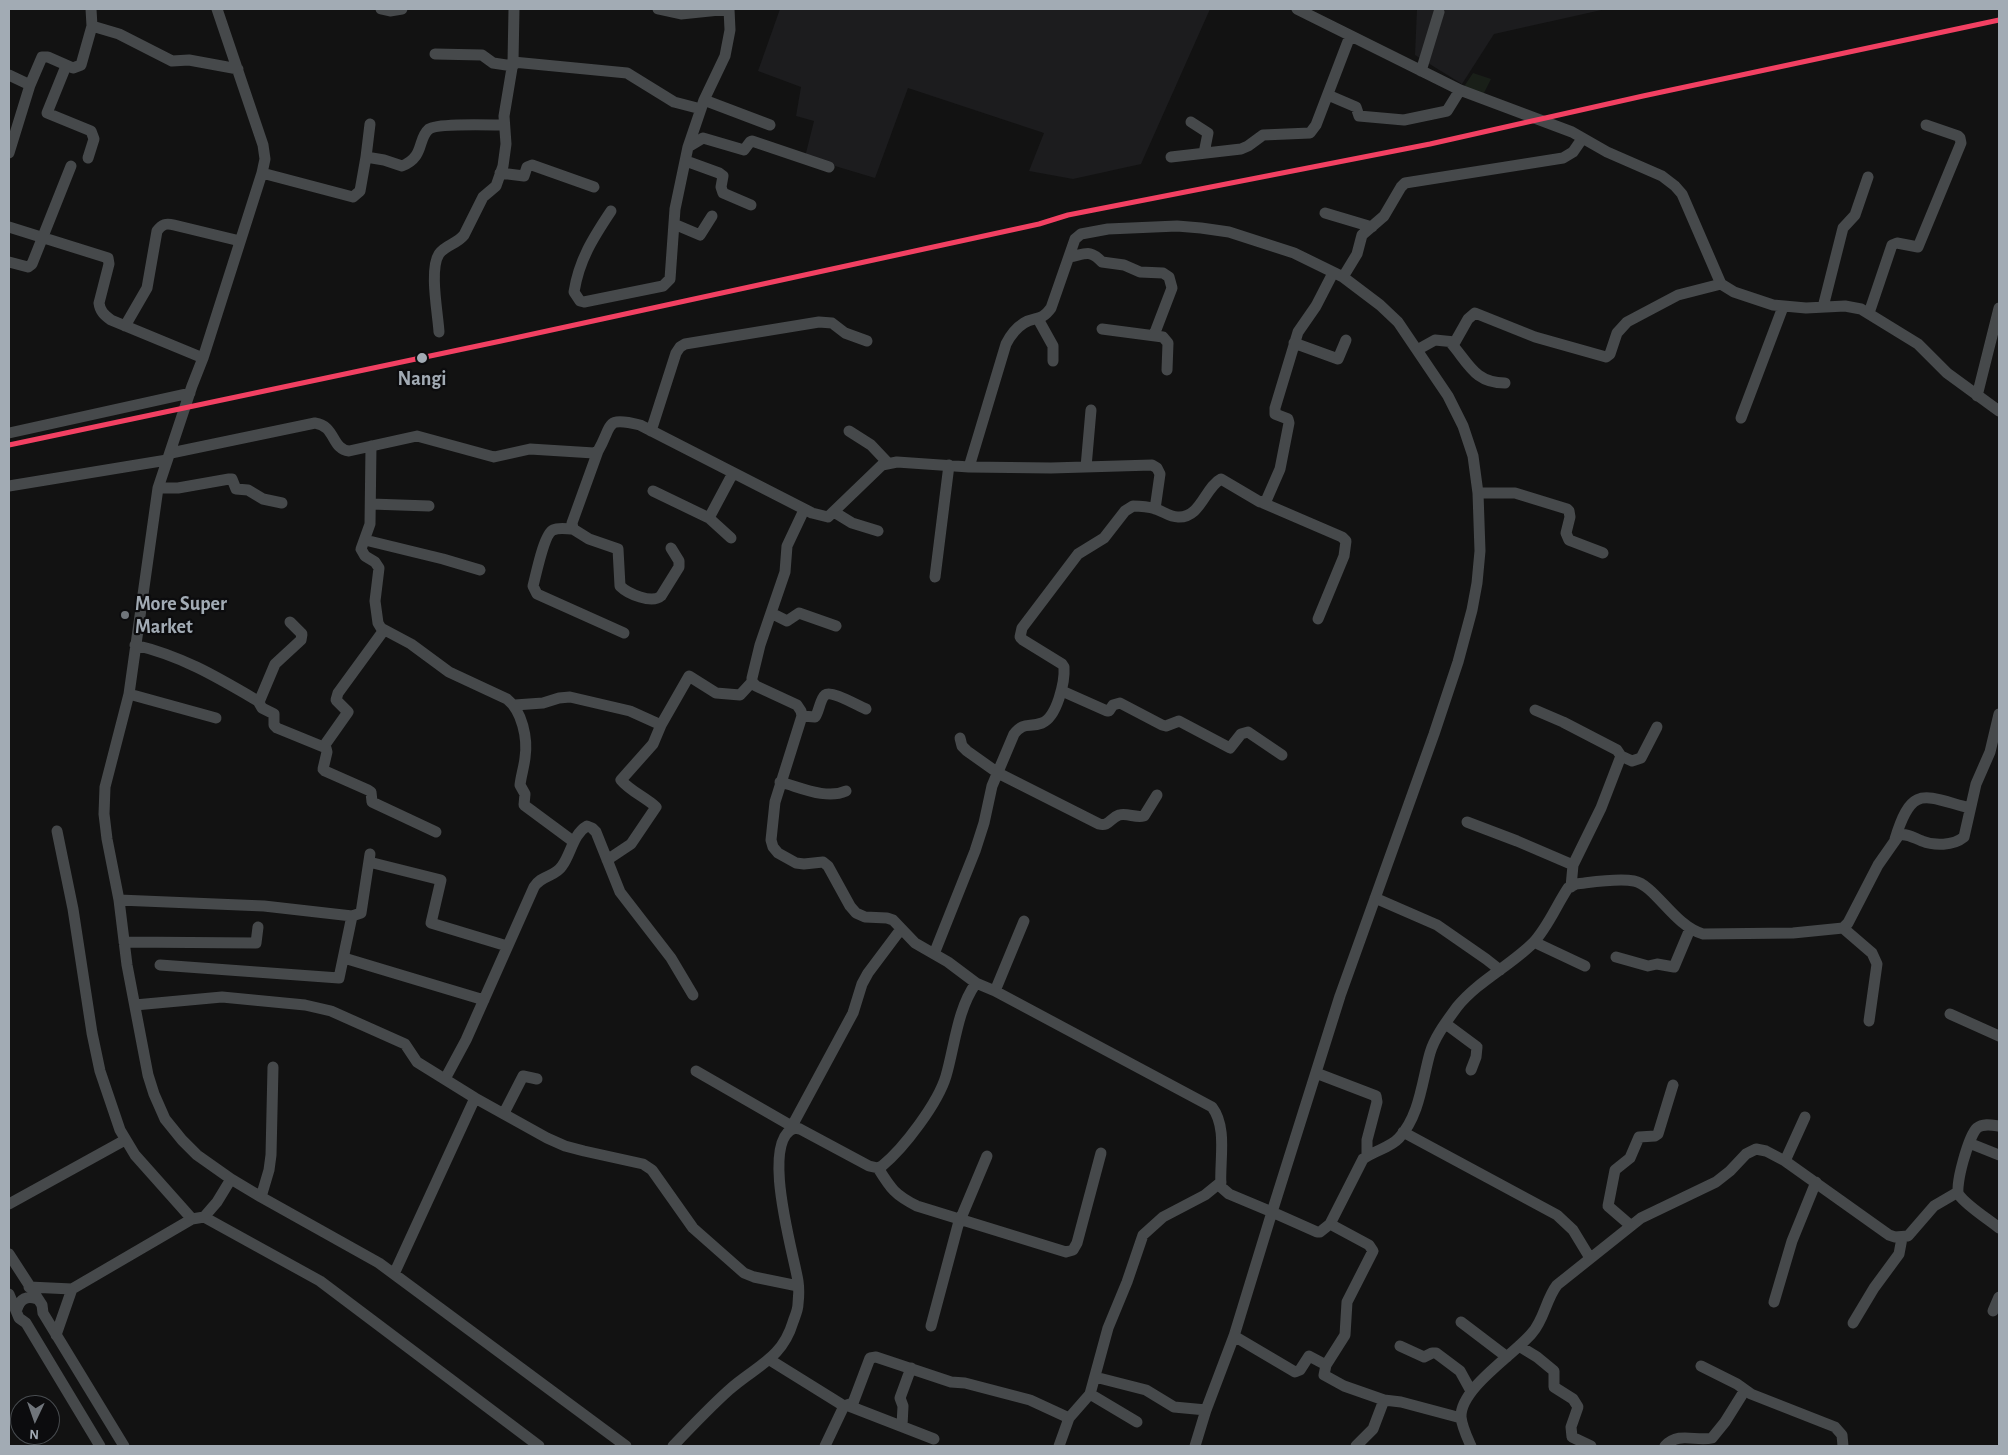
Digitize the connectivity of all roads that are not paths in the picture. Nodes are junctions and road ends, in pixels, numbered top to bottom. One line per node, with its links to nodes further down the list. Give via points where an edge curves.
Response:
1 (91, 9): 10 (street)
2 (217, 9): 15 (street)
3 (382, 9): 4 (street)
4 (402, 9)
5 (514, 9): 13 (street)
6 (658, 9): 7 (street, via 681,14)
7 (729, 9): 21 (street, via 730,30 725,56)
8 (1297, 9): 11 (street)
9 (1439, 12): 16 (street)
10 (92, 26): 14 (street, via 81,65 74,68); 15 (street, via 119,34 172,61 189,60)
11 (1350, 36): 16 (street); 20 (street)
12 (435, 54): 13 (street, via 482,55 493,63)
13 (513, 64): 21 (street, via 627,73 674,102); 24 (street)
14 (66, 66): 18 (street, via 48,56 42,57); 33 (street, via 47,113 91,131 94,139)
15 (238, 69): 37 (street, via 263,145)
16 (1421, 71): 19 (street)
17 (9, 75): 18 (street)
18 (30, 85): 29 (street)
19 (1460, 90): 20 (street, via 1446,110 1404,120 1360,116 1356,107); 27 (street, via 1566,129)
20 (1328, 95): 30 (street, via 1310,133 1263,135 1245,148)
21 (702, 105): 25 (street); 28 (street)
22 (1191, 122): 30 (street, via 1208,133)
23 (370, 124): 31 (street)
24 (504, 125): 31 (street, via 433,127 425,134 415,158 402,166); 38 (street, via 505,153)
25 (770, 125)
26 (1926, 125): 57 (street, via 1958,136 1961,143 1918,247 1892,245)
27 (1582, 139): 47 (street, via 1573,152 1563,158 1405,183 1384,216); 53 (street, via 1662,176 1675,186 1692,215)
28 (688, 147): 34 (street); 36 (street, via 703,138 744,150 752,141)
29 (9, 152)
30 (1204, 154): 32 (street)
31 (366, 157): 37 (street, via 360,191 353,197)
32 (1171, 157)
33 (88, 158)
34 (686, 161): 41 (street, via 719,173 723,176 723,193); 45 (street)
35 (72, 166): 48 (street)
36 (828, 167)
37 (262, 173): 49 (street)
38 (500, 173): 40 (street, via 524,176 527,167 532,165); 61 (street, via 496,186 483,197 464,235 441,251 436,260)
39 (1868, 177): 55 (street, via 1855,215 1843,228)
40 (594, 187)
41 (751, 205)
42 (611, 211): 45 (street, via 585,254 574,292 580,301 667,283)
43 (1325, 213): 47 (street)
44 (712, 216): 45 (street, via 700,235)
45 (674, 224)
46 (9, 227): 48 (street)
47 (1372, 227): 52 (street, via 1360,239 1357,254)
48 (42, 238): 51 (street, via 28,267); 59 (street, via 108,258 100,309 111,320)
49 (240, 241): 59 (street, via 167,223 161,226 157,231 147,288); 68 (street)
50 (1069, 257): 52 (street, via 1075,239 1092,230 1177,226 1229,232 1294,253); 58 (street, via 1051,308); 62 (street, via 1095,254 1106,264 1124,265 1140,272 1163,273 1169,277 1172,288)
51 (9, 262)
52 (1338, 275): 65 (street, via 1302,325); 67 (street, via 1398,322)
53 (1721, 284): 54 (street, via 1734,292); 66 (street, via 1678,295 1627,322 1617,333 1606,357 1542,340 1479,313 1472,314)
54 (1783, 307): 55 (street); 76 (street)
55 (1823, 307): 57 (street, via 1853,306)
56 (1999, 308): 73 (street)
57 (1868, 314): 73 (street, via 1918,344 1947,373)
58 (1038, 320): 69 (street, via 1053,346); 85 (street, via 1025,322 1006,344)
59 (125, 326): 68 (street)
60 (1102, 329): 62 (street)
61 (439, 332)
62 (1154, 334): 70 (street, via 1168,343)
63 (1346, 340): 65 (street, via 1338,358)
64 (867, 341): 77 (street, via 845,333 832,323 819,322 685,344 676,353)
65 (1294, 343): 93 (street, via 1275,411 1277,416 1289,420 1284,454 1268,499)
66 (1452, 343): 67 (street, via 1435,340); 71 (street, via 1480,378)
67 (1417, 350): 91 (street, via 1448,396 1463,426 1473,456)
68 (203, 358): 72 (street)
69 (1053, 361)
70 (1167, 370)
71 (1505, 383)
72 (190, 393): 79 (street); 82 (street)
73 (1978, 396): 75 (street)
74 (1091, 410): 86 (street)
75 (1999, 411)
76 (1741, 418)
77 (651, 431): 81 (street, via 621,420 613,422); 87 (street)
78 (849, 431): 83 (street, via 871,445)
79 (9, 433)
80 (371, 446): 81 (street, via 417,436 494,457 530,449); 82 (street, via 343,450 329,429 316,423); 94 (street)
81 (598, 451): 100 (street, via 572,523)
82 (169, 456): 88 (street); 89 (street)
83 (888, 463): 84 (street); 98 (street, via 882,465)
84 (948, 465): 85 (street); 107 (street)
85 (969, 466): 86 (street)
86 (1086, 467): 96 (street, via 1152,465 1157,468 1160,474)
87 (733, 473): 97 (street); 99 (street)
88 (9, 486)
89 (158, 488): 92 (street, via 178,488 229,478 236,489 248,490); 114 (street)
90 (654, 491): 99 (street)
91 (1478, 493): 105 (street, via 1515,493 1570,511 1566,533 1569,540); 144 (street, via 1480,551 1472,610 1434,734)
92 (282, 503)
93 (1263, 503): 96 (street, via 1221,479 1185,516 1172,516); 109 (street, via 1346,541 1344,556)
94 (371, 504): 95 (street); 103 (street, via 369,530)
95 (429, 506)
96 (1155, 509): 116 (street, via 1129,508 1104,538 1078,554 1022,628 1020,637 1023,640 1062,664)
97 (804, 510): 98 (street, via 820,516); 108 (street, via 787,546 785,572)
98 (834, 512): 101 (street, via 852,523)
99 (709, 518): 102 (street)
100 (573, 530): 104 (street, via 618,549 620,586 652,600 661,596 678,567 679,561); 113 (street, via 550,531 534,591)
101 (878, 531)
102 (730, 538)
103 (364, 540): 106 (street); 112 (street, via 362,553 376,562 378,568 376,607 378,623)
104 (671, 548)
105 (1603, 553)
106 (480, 570)
107 (935, 577)
108 (771, 613): 111 (street, via 787,621 796,614 802,614); 115 (street)
109 (1318, 619)
110 (290, 622): 118 (street, via 302,637 275,664)
111 (836, 626)
112 (384, 630): 119 (street, via 449,672); 128 (street, via 338,693 336,700 348,712)
113 (624, 633)
114 (135, 645): 117 (street); 118 (street, via 194,664)
115 (752, 682): 123 (street, via 797,705); 125 (street, via 740,695 734,695 716,693 689,676)
116 (1062, 691): 129 (street, via 1107,711 1120,703 1162,725 1179,721 1230,748 1241,734 1248,732); 131 (street, via 1045,722 1018,728)
117 (129, 694): 124 (street); 145 (street, via 105,787 104,814)
118 (259, 702): 128 (street, via 262,708 275,716 277,728)
119 (515, 705): 125 (street, via 570,697 630,711); 140 (street, via 525,742 520,786 525,794 524,805)
120 (866, 709): 123 (street, via 834,694 827,694 816,718)
121 (1535, 710): 130 (street, via 1617,750)
122 (1999, 714): 135 (street, via 1990,752)
123 (802, 716): 132 (street)
124 (216, 718)
125 (660, 725): 141 (street, via 653,744 620,780 656,807 631,844)
126 (1657, 727): 130 (street, via 1641,758 1632,760)
127 (960, 738): 131 (street, via 967,751)
128 (324, 746): 138 (street, via 327,750 325,771 368,790 372,802)
129 (1282, 755)
130 (1621, 756): 142 (street, via 1601,808)
131 (998, 772): 134 (street, via 1104,826 1119,815 1144,816); 155 (street, via 975,851)
132 (780, 782): 133 (street, via 825,794); 150 (street, via 771,834 778,853 804,864 823,862 856,913 893,920)
133 (846, 791)
134 (1157, 795)
135 (1970, 808): 139 (street, via 1928,798 1917,799 1902,815); 139 (street, via 1964,837 1960,840 1935,844 1903,834)
136 (1467, 822): 142 (street)
137 (57, 831): 183 (street, via 100,1071)
138 (436, 832)
139 (1895, 838): 149 (street)
140 (574, 842): 141 (street, via 583,829 587,826 592,828); 154 (street, via 562,867 538,881)
141 (607, 860): 163 (street, via 620,892 671,958)
142 (1573, 865): 143 (street)
143 (1571, 887): 151 (street, via 1576,884 1635,881 1647,887); 153 (street)
144 (1375, 898): 160 (street, via 1437,926); 173 (street)
145 (119, 900): 146 (street, via 264,906); 152 (street)
146 (352, 916): 154 (street, via 361,913 370,858 441,880 431,924); 157 (street)
147 (1024, 921): 162 (street)
148 (258, 927): 152 (street, via 256,943)
149 (1843, 928): 151 (street, via 1740,934 1704,934); 167 (street, via 1876,958)
150 (901, 929): 155 (street, via 915,943); 181 (street, via 865,979 853,1013)
151 (1690, 929): 156 (street, via 1674,967 1648,966)
152 (124, 942): 165 (street)
153 (1534, 942): 159 (street); 160 (street)
154 (507, 946): 164 (street)
155 (934, 954): 161 (street)
156 (1616, 957)
157 (344, 958): 158 (street, via 339,978); 164 (street)
158 (160, 965)
159 (1585, 966)
160 (1500, 970): 168 (street, via 1466,997)
161 (976, 983): 162 (street); 190 (street, via 965,1000 942,1088 908,1139)
162 (995, 991): 192 (street, via 1212,1107 1218,1115)
163 (693, 995)
164 (484, 1000): 174 (street)
165 (135, 1005): 174 (street, via 222,997 305,1005 331,1011 405,1044 414,1059); 191 (street, via 148,1075 165,1119 197,1155)
166 (1950, 1014): 169 (street)
167 (1869, 1020)
168 (1446, 1024): 171 (street, via 1477,1047); 182 (street, via 1430,1051 1420,1095)
169 (1999, 1036)
170 (273, 1067): 195 (street, via 271,1155)
171 (1471, 1070)
172 (696, 1072): 181 (street)
173 (1316, 1073): 188 (street, via 1376,1096); 197 (street)
174 (445, 1079): 177 (street)
175 (537, 1079): 178 (street, via 523,1076)
176 (1674, 1085): 201 (street, via 1658,1134 1640,1137 1630,1158 1615,1170 1608,1206)
177 (475, 1098): 178 (street); 206 (street)
178 (504, 1114): 207 (street, via 565,1146 643,1164 652,1170 693,1228 744,1273 754,1278)
179 (1805, 1117): 189 (street)
180 (1999, 1126): 184 (street, via 1978,1127)
181 (793, 1127): 190 (street); 207 (street, via 784,1139 779,1178)
182 (1403, 1132): 188 (street, via 1390,1146); 205 (street, via 1557,1215 1573,1230)
183 (125, 1140): 196 (street); 198 (street, via 134,1155)
184 (1969, 1143): 186 (street); 194 (street)
185 (1101, 1153): 199 (street, via 1073,1250 1066,1252)
186 (1999, 1154)
187 (987, 1156): 199 (street)
188 (1367, 1156): 200 (street, via 1358,1167)
189 (1785, 1161): 193 (street); 201 (street, via 1760,1149 1750,1151 1716,1182 1655,1209)
190 (878, 1168): 199 (street, via 891,1189 903,1199)
191 (231, 1179): 195 (street); 198 (street, via 217,1202)
192 (1221, 1182): 197 (street, via 1221,1187 1229,1194); 230 (street, via 1205,1195 1163,1217 1142,1235 1108,1328)
193 (1816, 1182): 203 (street, via 1889,1234); 213 (street, via 1792,1241)
194 (1958, 1192): 202 (street); 203 (street, via 1934,1206 1912,1233)
195 (261, 1197): 206 (street)
196 (9, 1204)
197 (1272, 1212): 200 (street, via 1320,1232); 222 (street)
198 (198, 1218): 209 (street); 244 (street, via 320,1281)
199 (960, 1219): 220 (street)
200 (1330, 1224): 227 (street, via 1369,1245 1373,1251 1345,1306 1344,1335)
201 (1630, 1225): 205 (street)
202 (1999, 1228)
203 (1902, 1238): 218 (street, via 1899,1254)
204 (9, 1254): 208 (street)
205 (1590, 1258): 224 (street, via 1557,1285 1536,1329)
206 (394, 1274): 245 (street)
207 (798, 1286): 226 (street, via 798,1306 788,1339)
208 (29, 1287): 209 (street); 212 (street)
209 (72, 1289): 221 (street)
210 (9, 1294): 216 (street)
211 (1999, 1297): 214 (street)
212 (37, 1299): 215 (street); 216 (street, via 24,1298 20,1301)
213 (1774, 1302)
214 (1993, 1311)
215 (43, 1313): 216 (street, via 38,1320); 221 (street)
216 (21, 1317): 219 (street); 242 (street)
217 (1461, 1322): 225 (street)
218 (1853, 1323)
219 (9, 1324)
220 (931, 1326)
221 (56, 1334): 243 (street)
222 (1234, 1336): 227 (street, via 1295,1372 1309,1356); 236 (street)
223 (1400, 1346): 232 (street, via 1424,1357 1436,1354 1460,1371)
224 (1519, 1346): 225 (street); 252 (street, via 1552,1367 1556,1389 1573,1399 1578,1408 1571,1427 1572,1437)
225 (1507, 1357): 232 (street)
226 (770, 1360): 235 (street); 246 (street, via 730,1389)
227 (1326, 1365): 234 (street, via 1323,1372 1326,1376)
228 (1701, 1366): 231 (street)
229 (911, 1368): 235 (street, via 870,1358 855,1400); 237 (street, via 951,1382 1030,1400); 240 (street, via 900,1398)
230 (1095, 1377): 233 (street); 236 (street, via 1146,1390 1174,1407)
231 (1745, 1390): 253 (street, via 1712,1438 1680,1438); 254 (street, via 1835,1427 1842,1435)
232 (1471, 1391): 238 (street)
233 (1090, 1394): 237 (street); 239 (street)
234 (1384, 1400): 238 (street); 250 (street, via 1373,1429)
235 (847, 1406): 240 (street); 247 (street)
236 (1206, 1410): 249 (street)
237 (1069, 1418): 248 (street)
238 (1461, 1418): 251 (street)
239 (1138, 1422)
240 (902, 1426): 241 (street)
241 (934, 1439)
242 (100, 1446)
243 (124, 1446)
244 (539, 1446)
245 (626, 1446)
246 (672, 1446)
247 (825, 1446)
248 (1059, 1446)
249 (1195, 1446)
250 (1356, 1446)
251 (1471, 1446)
252 (1591, 1446)
253 (1666, 1446)
254 (1843, 1446)

